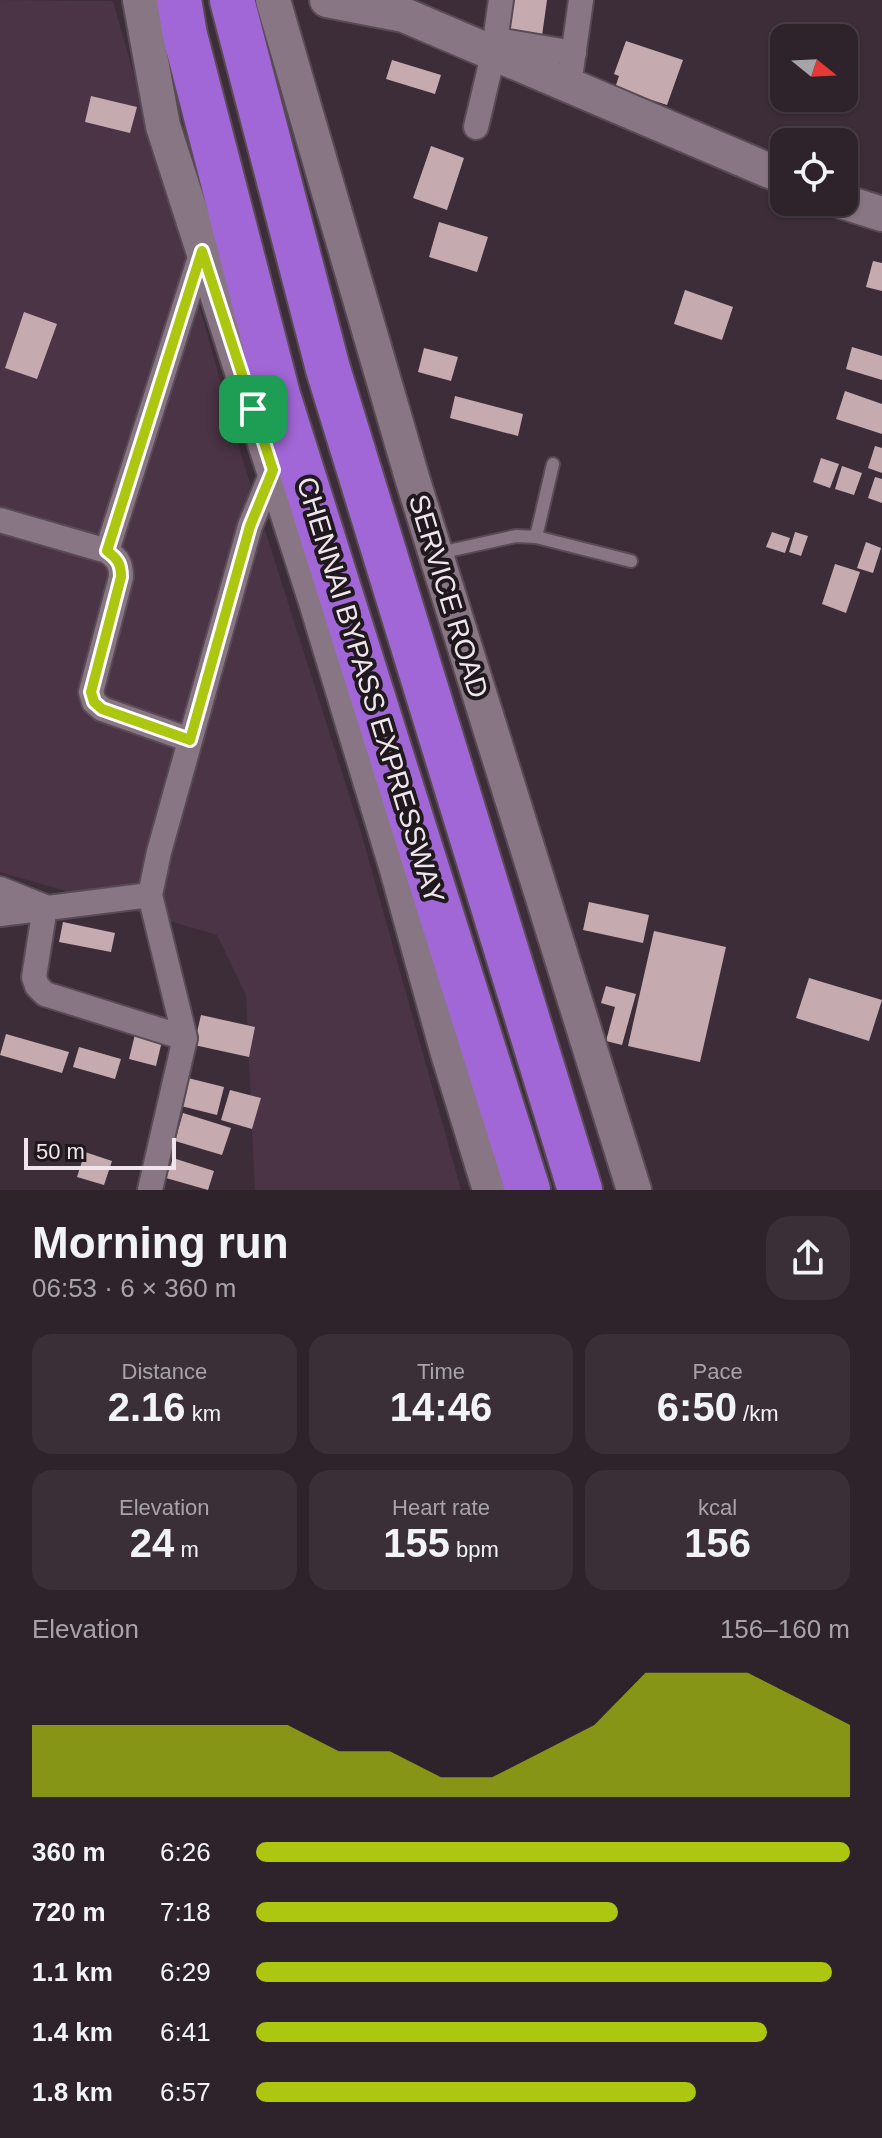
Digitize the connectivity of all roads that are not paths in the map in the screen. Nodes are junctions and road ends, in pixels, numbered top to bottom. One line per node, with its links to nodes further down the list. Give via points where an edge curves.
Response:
1 (140, 0): 14 (street, via 163,126)
2 (273, 0): 20 (street, SERVICE ROAD)
3 (501, 0): 8 (street)
4 (581, 0): 9 (street)
5 (337, 1): 8 (street, via 404,15)
6 (235, 17): 31 (highway, CHENNAI BYPASS EXPRESSWAY, via 328,369)
7 (182, 18): 30 (highway, CHENNAI BYPASS EXPRESSWAY, via 278,395)
8 (494, 47): 9 (street); 10 (street)
9 (572, 69): 11 (street)
10 (476, 127)
11 (770, 170)
12 (858, 206): 13 (street)
13 (882, 214)
14 (202, 251): 16 (street); 19 (street)
15 (553, 464): 18 (lane)
16 (273, 470): 22 (street, via 250,526); 29 (street)
17 (0, 520): 19 (street)
18 (536, 537): 20 (lane, via 516,536); 21 (lane)
19 (107, 551): 22 (street, via 121,565 121,577 91,692 94,702)
20 (435, 554): 32 (street, SERVICE ROAD)
21 (631, 561)
22 (190, 740): 24 (street)
23 (0, 889): 25 (street)
24 (150, 895): 25 (street); 27 (street)
25 (45, 907): 26 (street); 27 (street, via 34,977 45,994)
26 (0, 914)
27 (185, 1038): 28 (street)
28 (150, 1190)
29 (490, 1190)
30 (528, 1190)
31 (580, 1190)
32 (634, 1190)

